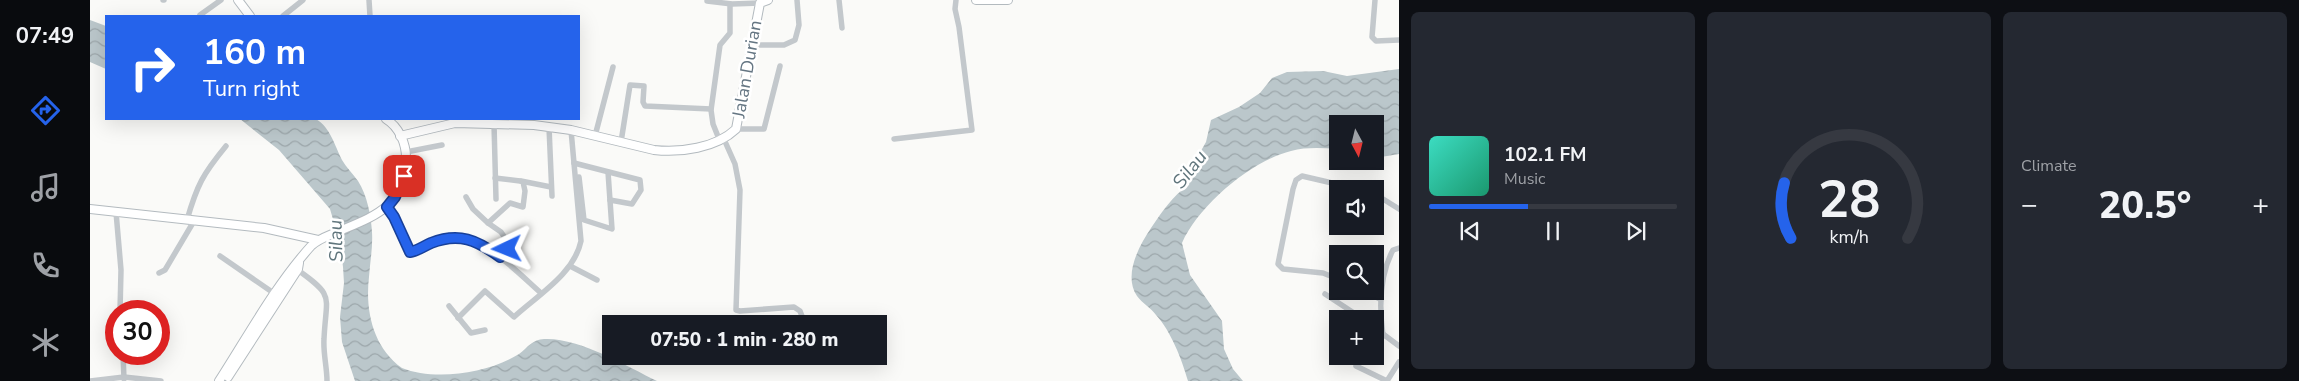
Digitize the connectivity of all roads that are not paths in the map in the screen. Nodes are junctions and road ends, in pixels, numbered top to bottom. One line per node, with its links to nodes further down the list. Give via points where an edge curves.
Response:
1 (221, 0): 15 (street)
2 (238, 0): 16 (main road)
3 (303, 0): 17 (street)
4 (369, 0): 18 (street)
5 (768, 0): 13 (main road, Jalan Durian)
6 (797, 0): 21 (street, via 795,40 784,45)
7 (839, 0): 19 (street)
8 (956, 0): 35 (street, via 972,130)
9 (976, 0): 10 (main road)
10 (1008, 0)
11 (1376, 0): 20 (street, via 1372,37 1376,41)
12 (707, 1): 14 (street)
13 (760, 3): 14 (street); 21 (main road, Jalan Durian)
14 (730, 4): 24 (street, via 730,31 720,45)
15 (200, 15)
16 (249, 15)
17 (284, 15)
18 (370, 15)
19 (842, 28)
20 (1399, 40)
21 (753, 45): 30 (main road, Jalan Durian)
22 (780, 66): 30 (street, via 764,129)
23 (613, 67): 33 (street)
24 (712, 109): 34 (street, via 713,124); 36 (street, via 644,106 644,86 630,85)
25 (391, 120): 32 (main road)
26 (455, 121): 27 (main road, Jalan Durian); 32 (main road, Jalan Durian)
27 (490, 122): 28 (main road, Jalan Durian); 42 (street)
28 (513, 122): 29 (main road, Jalan Durian)
29 (549, 127): 31 (main road, Jalan Durian); 45 (street)
30 (736, 129): 34 (main road, Jalan Durian)
31 (571, 130): 33 (main road, Jalan Durian); 40 (street)
32 (400, 136): 39 (main road)
33 (595, 136): 36 (main road, Jalan Durian)
34 (721, 138): 36 (main road, Jalan Durian, via 703,146 666,151); 73 (street, via 735,164 740,190 736,310 794,307)
35 (894, 139)
36 (621, 142)
37 (442, 145): 39 (street)
38 (226, 146): 55 (street, via 198,184)
39 (406, 152): 51 (main road, via 404,176)
40 (576, 164): 41 (street); 49 (street, via 584,220 613,228); 61 (street, via 581,241)
41 (608, 172): 49 (street); 49 (street, via 640,180 641,184 632,204)
42 (495, 178): 43 (street); 48 (street)
43 (520, 181): 45 (street); 56 (street, via 525,191 522,207 510,203)
44 (1329, 182): 64 (street, via 1302,176 1296,180 1278,264 1283,268)
45 (551, 187): 46 (street)
46 (552, 196)
47 (466, 198): 56 (street)
48 (496, 199)
49 (610, 200)
50 (1384, 200): 53 (street)
51 (387, 207): 57 (main road, via 378,215); 60 (street, via 410,252 460,236)
52 (90, 209): 54 (main road)
53 (1399, 209)
54 (116, 212): 55 (main road); 70 (street)
55 (190, 221): 57 (main road, via 264,228); 63 (street, via 166,270)
56 (488, 223): 60 (street, via 502,232 509,244)
57 (318, 240): 62 (main road)
58 (1399, 248): 65 (street, via 1393,250 1388,259)
59 (220, 256): 69 (street)
60 (500, 257): 67 (street)
61 (570, 266): 66 (street); 67 (street)
62 (296, 267): 69 (main road); 86 (street, via 321,288 328,302 324,345)
63 (160, 273)
64 (1329, 275)
65 (1384, 279)
66 (597, 280)
67 (541, 293): 74 (street, via 512,317 485,291)
68 (1325, 294): 72 (street)
69 (275, 297): 84 (main road); 85 (main road)
70 (120, 300)
71 (449, 306): 74 (street)
72 (1349, 310)
73 (802, 315)
74 (458, 318): 75 (street, via 470,333)
75 (485, 330)
76 (1384, 336): 77 (street)
77 (1399, 346)
78 (1399, 362): 87 (street)
79 (123, 365): 81 (street)
80 (1356, 366): 87 (street)
81 (124, 379): 82 (street); 83 (street)
82 (90, 381)
83 (161, 381)
84 (219, 381)
85 (226, 381)
86 (327, 381)
87 (1387, 381)

